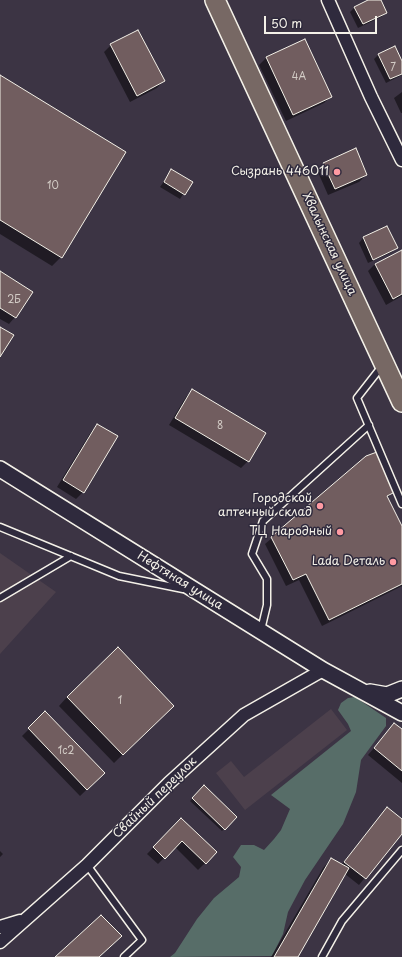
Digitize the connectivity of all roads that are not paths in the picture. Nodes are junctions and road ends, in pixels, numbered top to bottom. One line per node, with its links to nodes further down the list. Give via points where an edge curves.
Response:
1 (216, 0): 4 (main road, Хвалынская улица)
2 (328, 0): 3 (street)
3 (402, 160)
4 (384, 363): 5 (main road, Хвалынская улица); 6 (lane, via 357,398)
5 (402, 402)
6 (368, 425): 8 (lane); 13 (lane, via 263,520 252,554 267,580 267,605)
7 (0, 468): 11 (street, Нефтяная улица)
8 (402, 504)
9 (0, 527): 10 (lane)
10 (71, 556): 11 (lane, via 120,576); 12 (lane)
11 (199, 592): 13 (street, Нефтяная улица)
12 (0, 598)
13 (261, 631): 14 (street, Нефтяная улица)
14 (323, 670): 16 (street, Нефтяная улица); 19 (street, Свайный переулок, via 244,714)
15 (402, 688): 16 (street, via 387,695)
16 (361, 691): 17 (street, Нефтяная улица)
17 (402, 713)
18 (402, 850): 24 (lane, via 342,921)
19 (86, 865): 20 (street, Свайный переулок); 23 (lane, via 142,940)
20 (23, 920): 21 (street); 22 (street, Свайный переулок)
21 (0, 928)
22 (0, 942)
23 (124, 957)
24 (322, 957)

